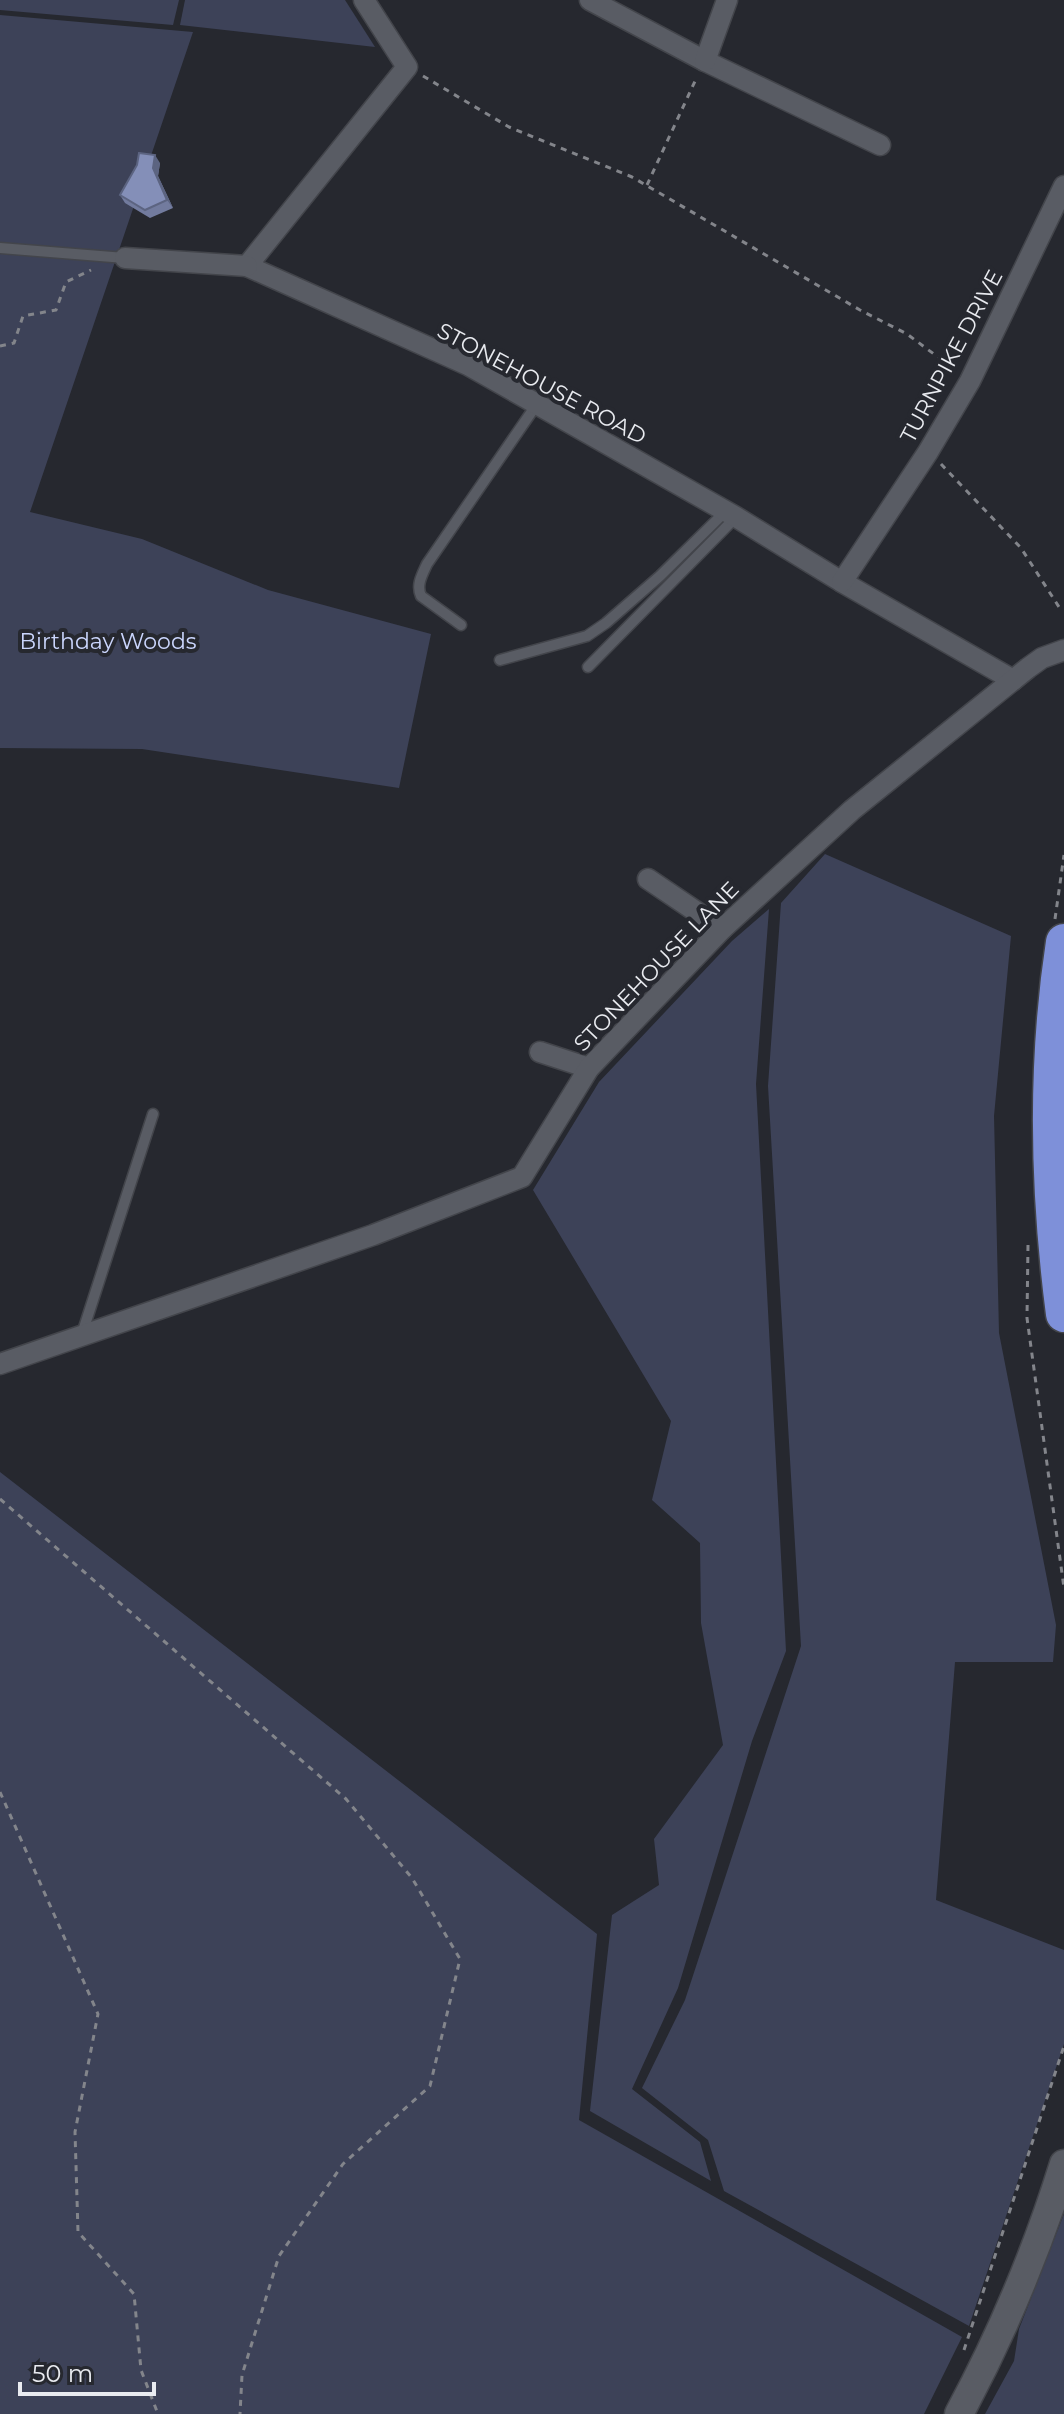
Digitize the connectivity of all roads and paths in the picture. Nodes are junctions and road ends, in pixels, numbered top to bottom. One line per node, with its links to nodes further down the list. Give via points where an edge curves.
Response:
1 (364, 0): 5 (street)
2 (590, 0): 4 (street)
3 (727, 0): 4 (street)
4 (705, 61): 6 (street); 7 (path)
5 (407, 67): 7 (path, via 509,127); 11 (street)
6 (880, 145)
7 (647, 186): 13 (path, via 907,334)
8 (1064, 186): 13 (street, TURNPIKE DRIVE)
9 (0, 248): 10 (lane)
10 (125, 258): 11 (street); 12 (path, via 66,282 56,310 23,316 14,343)
11 (247, 266): 14 (street, STONEHOUSE ROAD, via 468,365)
12 (0, 346)
13 (970, 381): 15 (street, TURNPIKE DRIVE)
14 (537, 404): 16 (street, STONEHOUSE ROAD); 19 (lane, via 420,581 421,596)
15 (928, 452): 17 (street, TURNPIKE DRIVE); 18 (path, via 1021,548)
16 (731, 514): 17 (street, STONEHOUSE ROAD); 21 (lane, via 587,636); 22 (lane)
17 (842, 582): 23 (street, STONEHOUSE ROAD)
18 (1064, 610)
19 (461, 625)
20 (1064, 650): 23 (street, STONEHOUSE LANE, via 1042,658)
21 (500, 660)
22 (588, 667)
23 (1013, 680): 25 (street, STONEHOUSE LANE, via 852,810)
24 (648, 879): 25 (street)
25 (722, 929): 28 (street, STONEHOUSE LANE)
26 (1064, 942): 30 (highway, via 1051,1126 1054,1231)
27 (540, 1052): 28 (street)
28 (589, 1068): 31 (street, STONEHOUSE LANE, via 522,1177)
29 (153, 1114): 31 (lane)
30 (1064, 1314)
31 (81, 1338): 32 (street, STONEHOUSE LANE)
32 (0, 1364)
33 (0, 1499): 39 (path, via 346,1799 412,1878 460,1959 430,2086 343,2164 279,2256 242,2375)
34 (0, 1792): 38 (path, via 98,2014 75,2132 78,2232 134,2294 141,2370)
35 (1064, 2046): 37 (path)
36 (1064, 2164): 40 (street, via 1014,2302)
37 (962, 2355)
38 (158, 2414)
39 (240, 2414)
40 (959, 2414)

